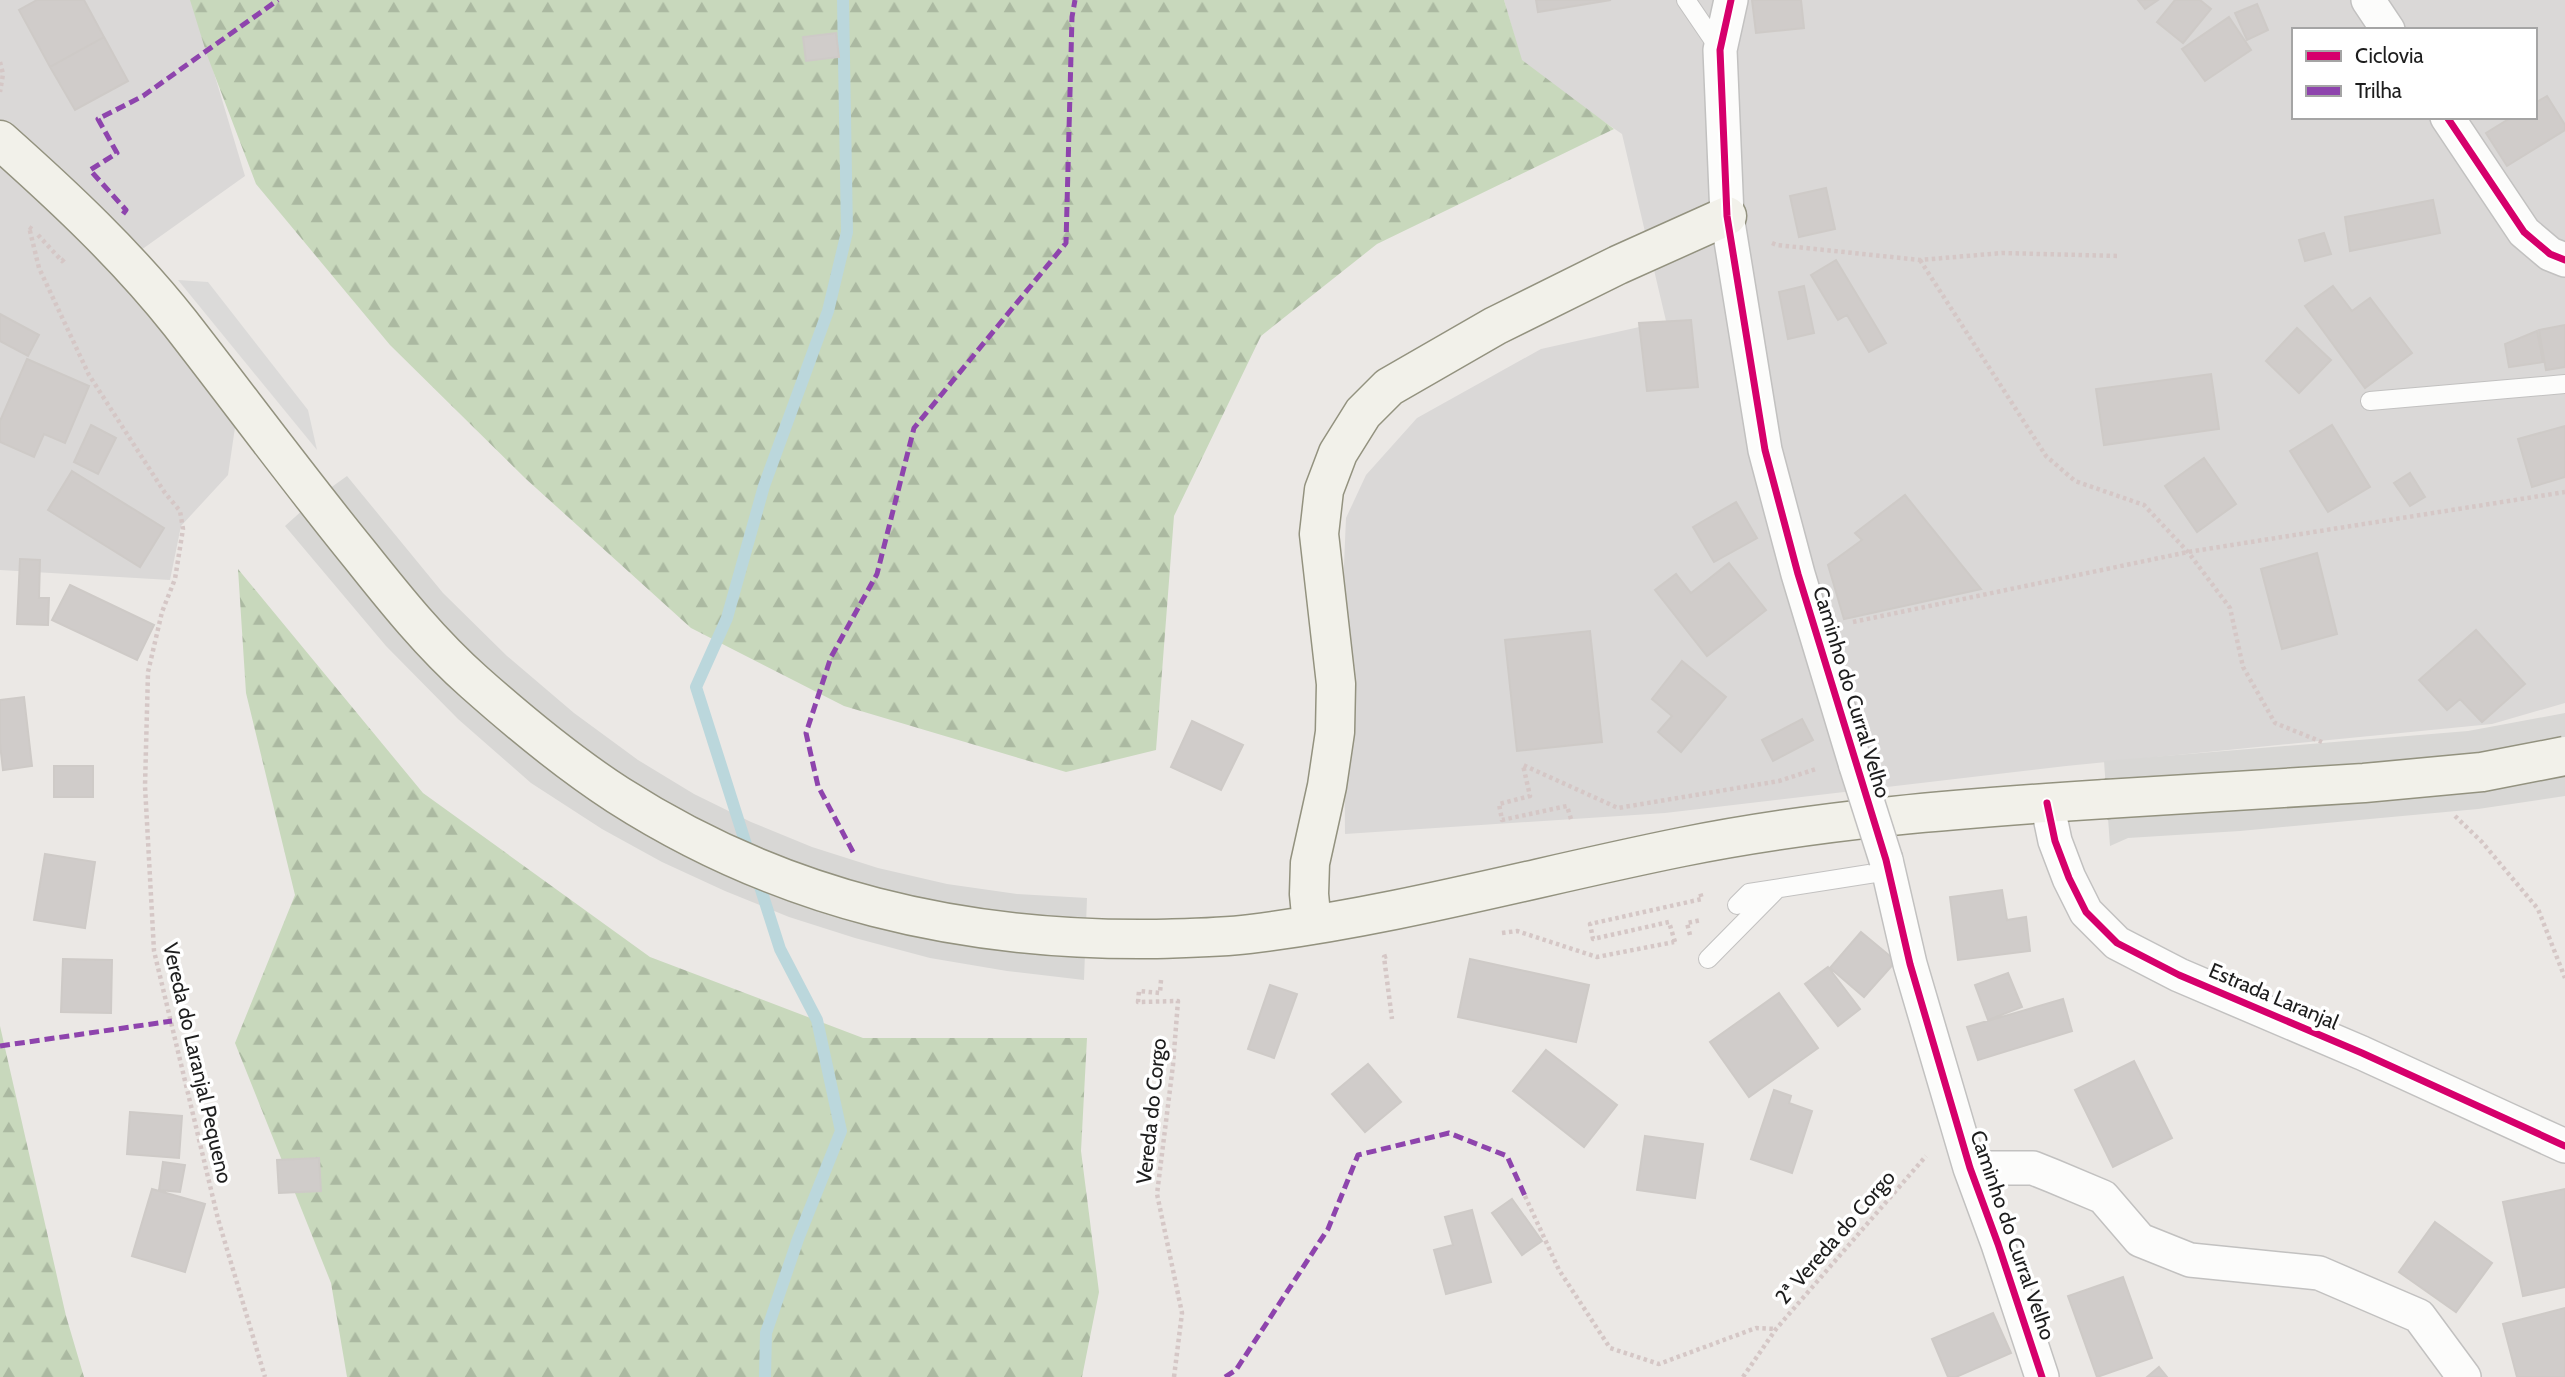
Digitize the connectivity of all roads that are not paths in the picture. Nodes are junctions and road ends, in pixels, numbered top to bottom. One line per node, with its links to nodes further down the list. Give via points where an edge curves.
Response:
1 (1686, 0): 5 (lane)
2 (1731, 0): 5 (street, Caminho do Curral Velho)
3 (2368, 0): 4 (street)
4 (2387, 28)
5 (1720, 50): 8 (street, Caminho do Curral Velho)
6 (2448, 119): 9 (street, via 2524,232 2550,254)
7 (0, 140): 17 (main road, via 103,237 175,317 408,615 470,678 616,794 676,828 802,885 942,923 1086,940 1244,935)
8 (1727, 216): 14 (street, Caminho do Curral Velho, bridge, via 1765,450 1814,631); 17 (main road, via 1519,314 1389,387 1363,413 1338,453 1324,490 1319,534 1336,684 1335,732 1310,863)
9 (2565, 260)
10 (2565, 384): 11 (lane)
11 (2370, 401)
12 (2565, 756): 13 (main road, bridge, via 2482,772 2364,783)
13 (2048, 803): 17 (main road, via 1858,820 1687,846); 19 (street, Estrada Laranjal, via 2055,841 2069,878 2086,912 2117,943 2179,975)
14 (1887, 866): 15 (lane); 20 (street, Caminho do Curral Velho, via 1910,964)
15 (1777, 889): 16 (lane, via 1749,893); 18 (lane)
16 (1737, 905)
17 (1312, 925)
18 (1708, 960)
19 (2565, 1146)
20 (1970, 1168): 21 (street, Caminho do Curral Velho); 22 (street, via 2033,1168 2053,1176 2103,1197 2140,1240 2190,1260 2319,1273 2419,1316)
21 (2042, 1377)
22 (2464, 1377)

